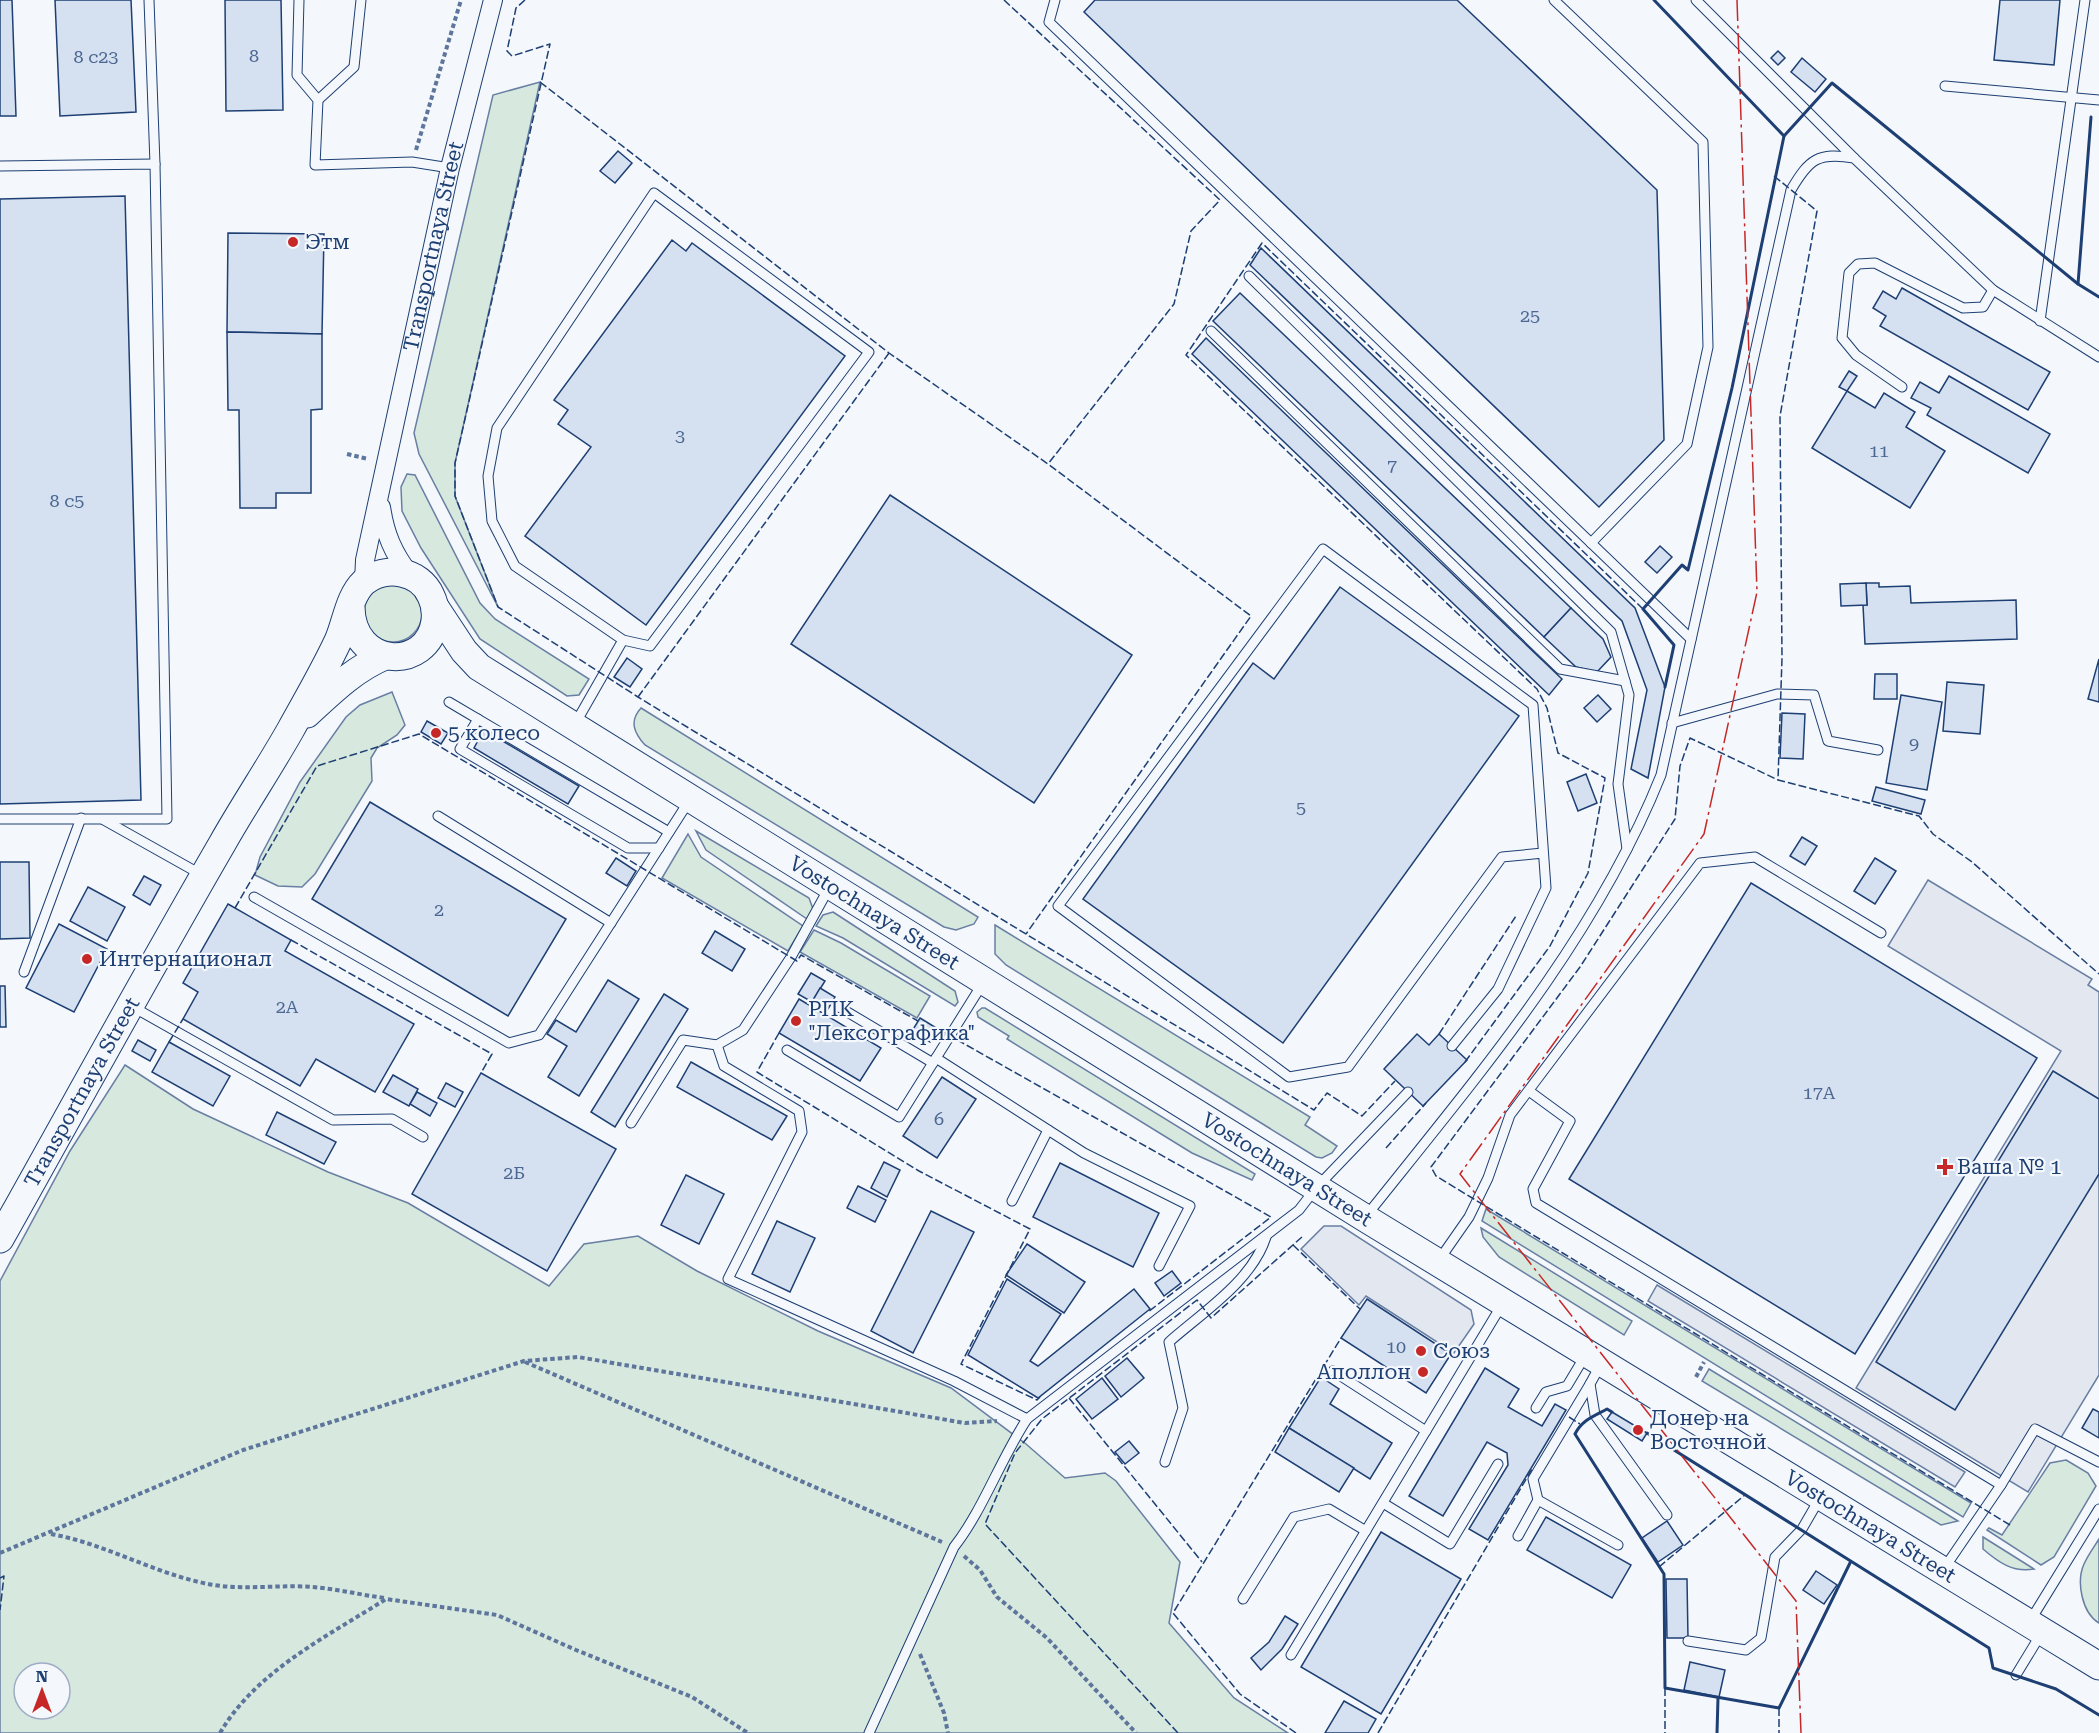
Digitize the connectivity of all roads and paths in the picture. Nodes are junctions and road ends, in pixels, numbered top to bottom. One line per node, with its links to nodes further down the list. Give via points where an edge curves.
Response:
1 (148, 0): 16 (lane)
2 (299, 0): 12 (lane, via 297,75)
3 (361, 0): 12 (lane, via 354,68)
4 (461, 0): 15 (path)
5 (493, 0): 18 (street, Transportnaya Street)
6 (1055, 0): 28 (lane, via 1049,22)
7 (1554, 0): 28 (lane, via 1703,142 1708,347 1687,444)
8 (1696, 0): 14 (lane)
9 (2085, 0): 11 (lane)
10 (1945, 86): 11 (lane)
11 (2073, 98): 13 (lane); 21 (lane)
12 (318, 100): 15 (lane, via 315,165)
13 (2099, 100)
14 (1854, 158): 20 (lane); 33 (lane, via 1831,154 1809,162 1791,190)
15 (412, 162): 18 (lane)
16 (156, 164): 17 (lane); 47 (lane, via 167,819)
17 (0, 166)
18 (450, 168): 27 (street, Transportnaya Street)
19 (1249, 276): 37 (lane, via 1611,632)
20 (1993, 290): 21 (lane); 24 (lane, via 1983,307 1963,308 1875,263 1858,264 1849,273 1842,338 1856,355)
21 (2040, 321): 23 (lane)
22 (1211, 332): 37 (lane, via 1560,669)
23 (2099, 357)
24 (1902, 387)
25 (347, 454): 26 (path)
26 (368, 459)
27 (379, 496): 29 (street, via 385,532 394,554); 30 (street, Transportnaya Street)
28 (1591, 543): 33 (lane)
29 (410, 575): 30 (street, via 394,571 378,574); 32 (street, via 431,594)
30 (364, 583): 31 (street)
31 (351, 607): 35 (street, via 351,623 358,638 370,650); 42 (street)
32 (435, 607): 35 (street, via 431,634 422,645); 36 (street, Vostochnaya Street, via 458,644)
33 (1691, 639): 40 (lane)
34 (623, 640): 34 (lane, via 650,646 869,352 654,193 497,428 488,476 492,521 515,566); 41 (lane)
35 (398, 655): 36 (street, Vostochnaya Street, via 452,658); 42 (street, via 365,665)
36 (479, 667): 41 (street, Vostochnaya Street)
37 (1625, 681): 51 (lane, via 1629,695 1618,784)
38 (449, 702): 39 (lane)
39 (478, 719): 49 (lane); 50 (lane, via 460,750 628,848)
40 (1672, 723): 43 (lane, via 1777,694 1814,696 1828,741); 51 (lane, via 1661,776)
41 (574, 726): 44 (street, Vostochnaya Street)
42 (291, 729): 53 (street, Transportnaya Street)
43 (1878, 750)
44 (689, 800): 49 (lane); 54 (street, Vostochnaya Street)
45 (438, 816): 56 (lane)
46 (81, 818): 47 (lane); 48 (lane); 58 (lane)
47 (102, 818): 53 (lane)
48 (0, 819)
49 (669, 832): 50 (lane)
50 (659, 848): 56 (lane)
51 (1627, 849): 73 (lane, via 1589,921 1478,1076)
52 (1544, 853): 52 (lane, via 1502,857 1348,1067 1289,1077 1058,906 1323,549 1533,705); 63 (lane, via 1546,888 1498,988)
53 (204, 876): 60 (street, Transportnaya Street)
54 (830, 886): 59 (street, Vostochnaya Street); 62 (lane, via 791,957 742,1030)
55 (254, 897): 56 (lane, via 509,1043 539,1035)
56 (611, 923)
57 (1881, 933): 66 (lane, via 1755,857 1700,863)
58 (24, 972)
59 (984, 981): 65 (lane); 71 (street, Vostochnaya Street)
60 (131, 1006): 70 (lane, via 333,1120 392,1119); 75 (street, Transportnaya Street)
61 (840, 1007): 65 (lane)
62 (717, 1045): 68 (lane, via 683,1040); 85 (lane, via 724,1066 799,1111 802,1132 728,1279 954,1381)
63 (1452, 1046)
64 (787, 1050): 65 (lane, via 899,1117)
65 (935, 1060): 69 (lane)
66 (1529, 1091): 76 (lane, via 1510,1114 1488,1178 1469,1217); 90 (lane, via 1570,1121 1533,1189 1536,1203)
67 (1408, 1092): 71 (lane)
68 (631, 1123)
69 (1048, 1130): 72 (lane); 77 (lane, via 1084,1153 1190,1206)
70 (423, 1137)
71 (1316, 1188): 73 (street, Vostochnaya Street); 74 (lane, via 1299,1210)
72 (1012, 1201)
73 (1365, 1218): 76 (street, Vostochnaya Street)
74 (1266, 1237): 85 (lane); 87 (lane, via 1260,1255 1240,1279 1169,1342 1183,1408)
75 (0, 1239)
76 (1437, 1262): 78 (street, Vostochnaya Street)
77 (1159, 1266)
78 (1504, 1301): 81 (street, Vostochnaya Street); 86 (lane)
79 (525, 1361): 85 (path, via 578,1357 965,1423); 97 (path, via 243,1450); 100 (path)
80 (1704, 1362): 83 (path)
81 (1593, 1365): 84 (lane, via 1567,1386 1546,1392); 91 (street, Vostochnaya Street); 92 (lane, via 1533,1479); 95 (lane, via 1595,1415)
82 (1334, 1371): 86 (lane)
83 (1696, 1377)
84 (1536, 1408)
85 (1027, 1419): 100 (lane)
86 (1426, 1431): 93 (lane)
87 (1165, 1462)
88 (2099, 1462): 90 (lane, via 2035,1429)
89 (1498, 1464): 93 (lane, via 1450,1544)
90 (2001, 1485): 102 (lane)
91 (1822, 1495): 102 (street, Vostochnaya Street); 107 (lane, via 1802,1529 1775,1557 1761,1638 1746,1650)
92 (1538, 1500): 98 (lane); 99 (lane)
93 (1383, 1503): 96 (lane)
94 (2099, 1509): 105 (lane)
95 (1667, 1515)
96 (1365, 1532): 104 (lane, via 1329,1509 1294,1517); 108 (lane)
97 (49, 1534): 101 (path); 103 (path, via 80,1539 201,1583 255,1588 312,1587)
98 (1518, 1536)
99 (1618, 1545)
100 (954, 1547): 106 (lane); 115 (path, via 980,1570 997,1597 1047,1638)
101 (0, 1553)
102 (1943, 1570): 105 (street, Vostochnaya Street)
103 (386, 1599): 111 (path, via 284,1664 262,1682); 112 (path, via 497,1615 692,1697)
104 (1243, 1599)
105 (2035, 1628): 109 (street, Vostochnaya Street); 110 (lane)
106 (913, 1637): 113 (lane); 114 (path, via 944,1713)
107 (1688, 1641)
108 (1291, 1655)
109 (2099, 1666)
110 (2016, 1675)
111 (219, 1733)
112 (748, 1733)
113 (869, 1733)
114 (948, 1733)
115 (1136, 1733)

